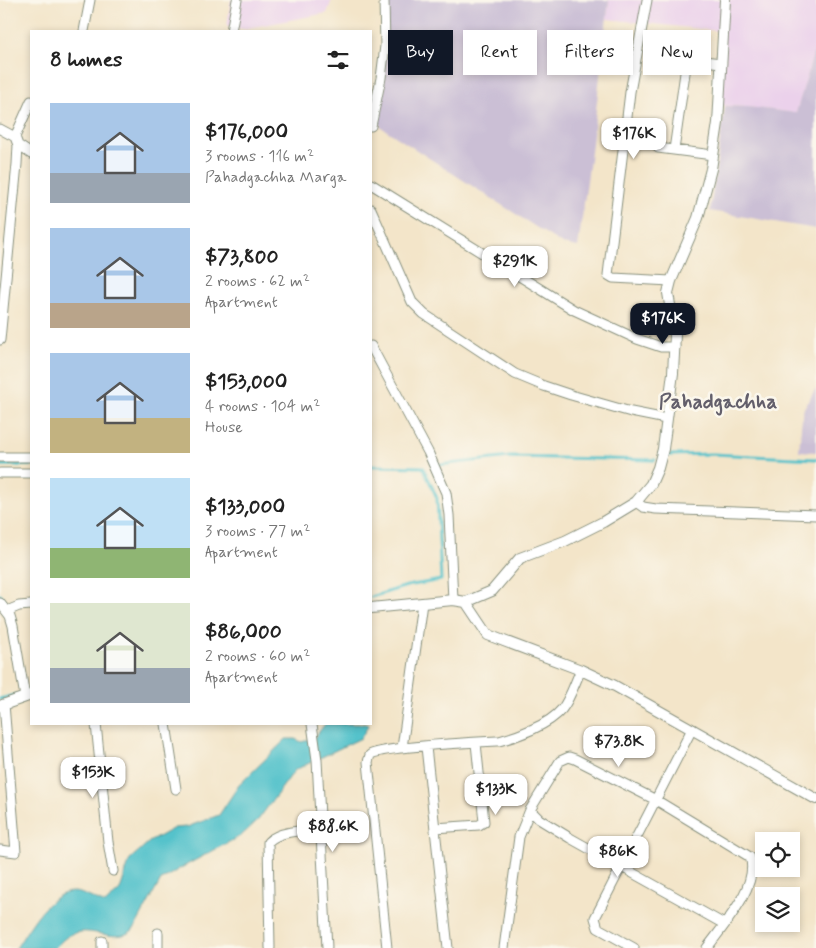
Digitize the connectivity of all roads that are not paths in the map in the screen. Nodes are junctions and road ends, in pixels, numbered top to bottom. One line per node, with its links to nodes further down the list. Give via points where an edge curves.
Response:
1 (90, 0): 6 (street)
2 (237, 0): 7 (street)
3 (384, 0): 12 (street, via 381,78)
4 (647, 0): 21 (street, via 630,92 608,275 613,278)
5 (725, 0): 9 (street)
6 (84, 30)
7 (232, 30)
8 (711, 62): 9 (street)
9 (721, 63): 18 (street)
10 (685, 75): 16 (street)
11 (30, 104): 14 (street)
12 (372, 121)
13 (0, 129): 14 (street)
14 (17, 141): 17 (street); 22 (street)
15 (658, 148): 16 (street)
16 (674, 150): 18 (street)
17 (30, 153)
18 (713, 155): 21 (street, via 698,218)
19 (372, 185): 23 (street, via 574,310 637,339 661,347)
20 (372, 211): 25 (street, via 412,302 424,314 515,374 571,395)
21 (671, 281): 23 (street, via 668,293)
22 (0, 340)
23 (675, 347): 25 (street)
24 (372, 348): 32 (street, via 428,452 446,493)
25 (666, 419): 30 (street, via 658,468 651,484)
26 (0, 457): 27 (street)
27 (30, 457)
28 (0, 473): 29 (street)
29 (30, 473)
30 (636, 502): 31 (street, via 656,509); 33 (street, via 565,541 520,558 492,591)
31 (816, 515)
32 (453, 600): 33 (street); 35 (street)
33 (466, 602): 39 (street, via 488,635)
34 (0, 603): 38 (street)
35 (422, 603): 37 (street); 48 (street)
36 (30, 605): 38 (street)
37 (372, 608)
38 (7, 611): 40 (street)
39 (581, 670): 45 (street); 46 (street, via 563,708 556,715 513,737)
40 (28, 696): 41 (street)
41 (2, 705): 55 (street, via 16,852)
42 (96, 725): 57 (street)
43 (166, 725): 49 (street)
44 (312, 725): 54 (street)
45 (692, 729): 50 (street); 51 (street)
46 (476, 743): 47 (street); 53 (street, via 484,822)
47 (426, 747): 48 (street); 53 (street)
48 (402, 748): 63 (street, via 373,752 368,758)
49 (176, 789)
50 (816, 799)
51 (656, 800): 52 (street, via 570,757 560,761); 56 (street); 58 (street, via 750,857 753,865 751,878)
52 (530, 810): 56 (street, via 539,819); 65 (street, via 519,837)
53 (435, 828): 64 (street)
54 (320, 829): 61 (street, via 300,830 268,842); 62 (street)
55 (0, 850)
56 (622, 866): 58 (street); 66 (street, via 595,918 598,928)
57 (113, 871)
58 (724, 924): 67 (street)
59 (158, 933): 60 (street)
60 (158, 948)
61 (270, 948)
62 (327, 948)
63 (387, 948)
64 (448, 948)
65 (504, 948)
66 (634, 948)
67 (707, 948)

